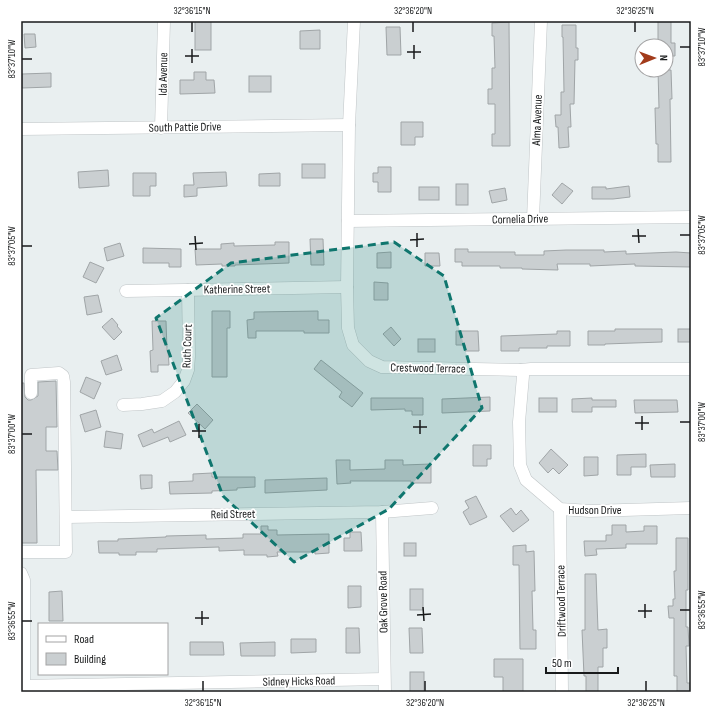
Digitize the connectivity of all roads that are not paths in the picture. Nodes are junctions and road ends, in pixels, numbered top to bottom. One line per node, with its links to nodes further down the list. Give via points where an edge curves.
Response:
1 (164, 21): 5 (street, Ida Avenue)
2 (354, 21): 4 (street, Crestwood Terrace)
3 (541, 21): 8 (street, Alma Avenue)
4 (349, 125): 5 (street, South Pattie Drive); 9 (street, Crestwood Terrace)
5 (161, 128): 6 (street, South Pattie Drive)
6 (21, 129)
7 (691, 217): 8 (street, Cornelia Drive)
8 (533, 219): 9 (street, Cornelia Drive)
9 (348, 221): 10 (street, Crestwood Terrace)
10 (347, 287): 11 (street, Katherine Street); 14 (street, Crestwood Terrace, via 348,328 351,339 353,345 368,361 382,367)
11 (188, 290): 12 (street, Katherine Street); 16 (street, Ruth Court, via 189,356 184,381 175,392 162,401)
12 (126, 291)
13 (691, 368): 14 (street, Crestwood Terrace)
14 (521, 370): 19 (street, Hudson Drive, via 523,376 519,422 520,464 526,480)
15 (31, 393): 21 (street, via 31,375 63,376)
16 (123, 405)
17 (432, 508): 20 (street, Reid Street)
18 (691, 508): 19 (street, Hudson Drive, via 590,511)
19 (560, 509): 27 (street, Driftwood Terrace)
20 (382, 512): 21 (street, Reid Street); 24 (street, Oak Grove Road)
21 (66, 517): 22 (street, via 66,552)
22 (21, 552)
23 (21, 573): 25 (street, via 24,580)
24 (384, 679): 25 (street, Sidney Hicks Road); 26 (street, Oak Grove Road)
25 (23, 688)
26 (385, 692)
27 (562, 692)

